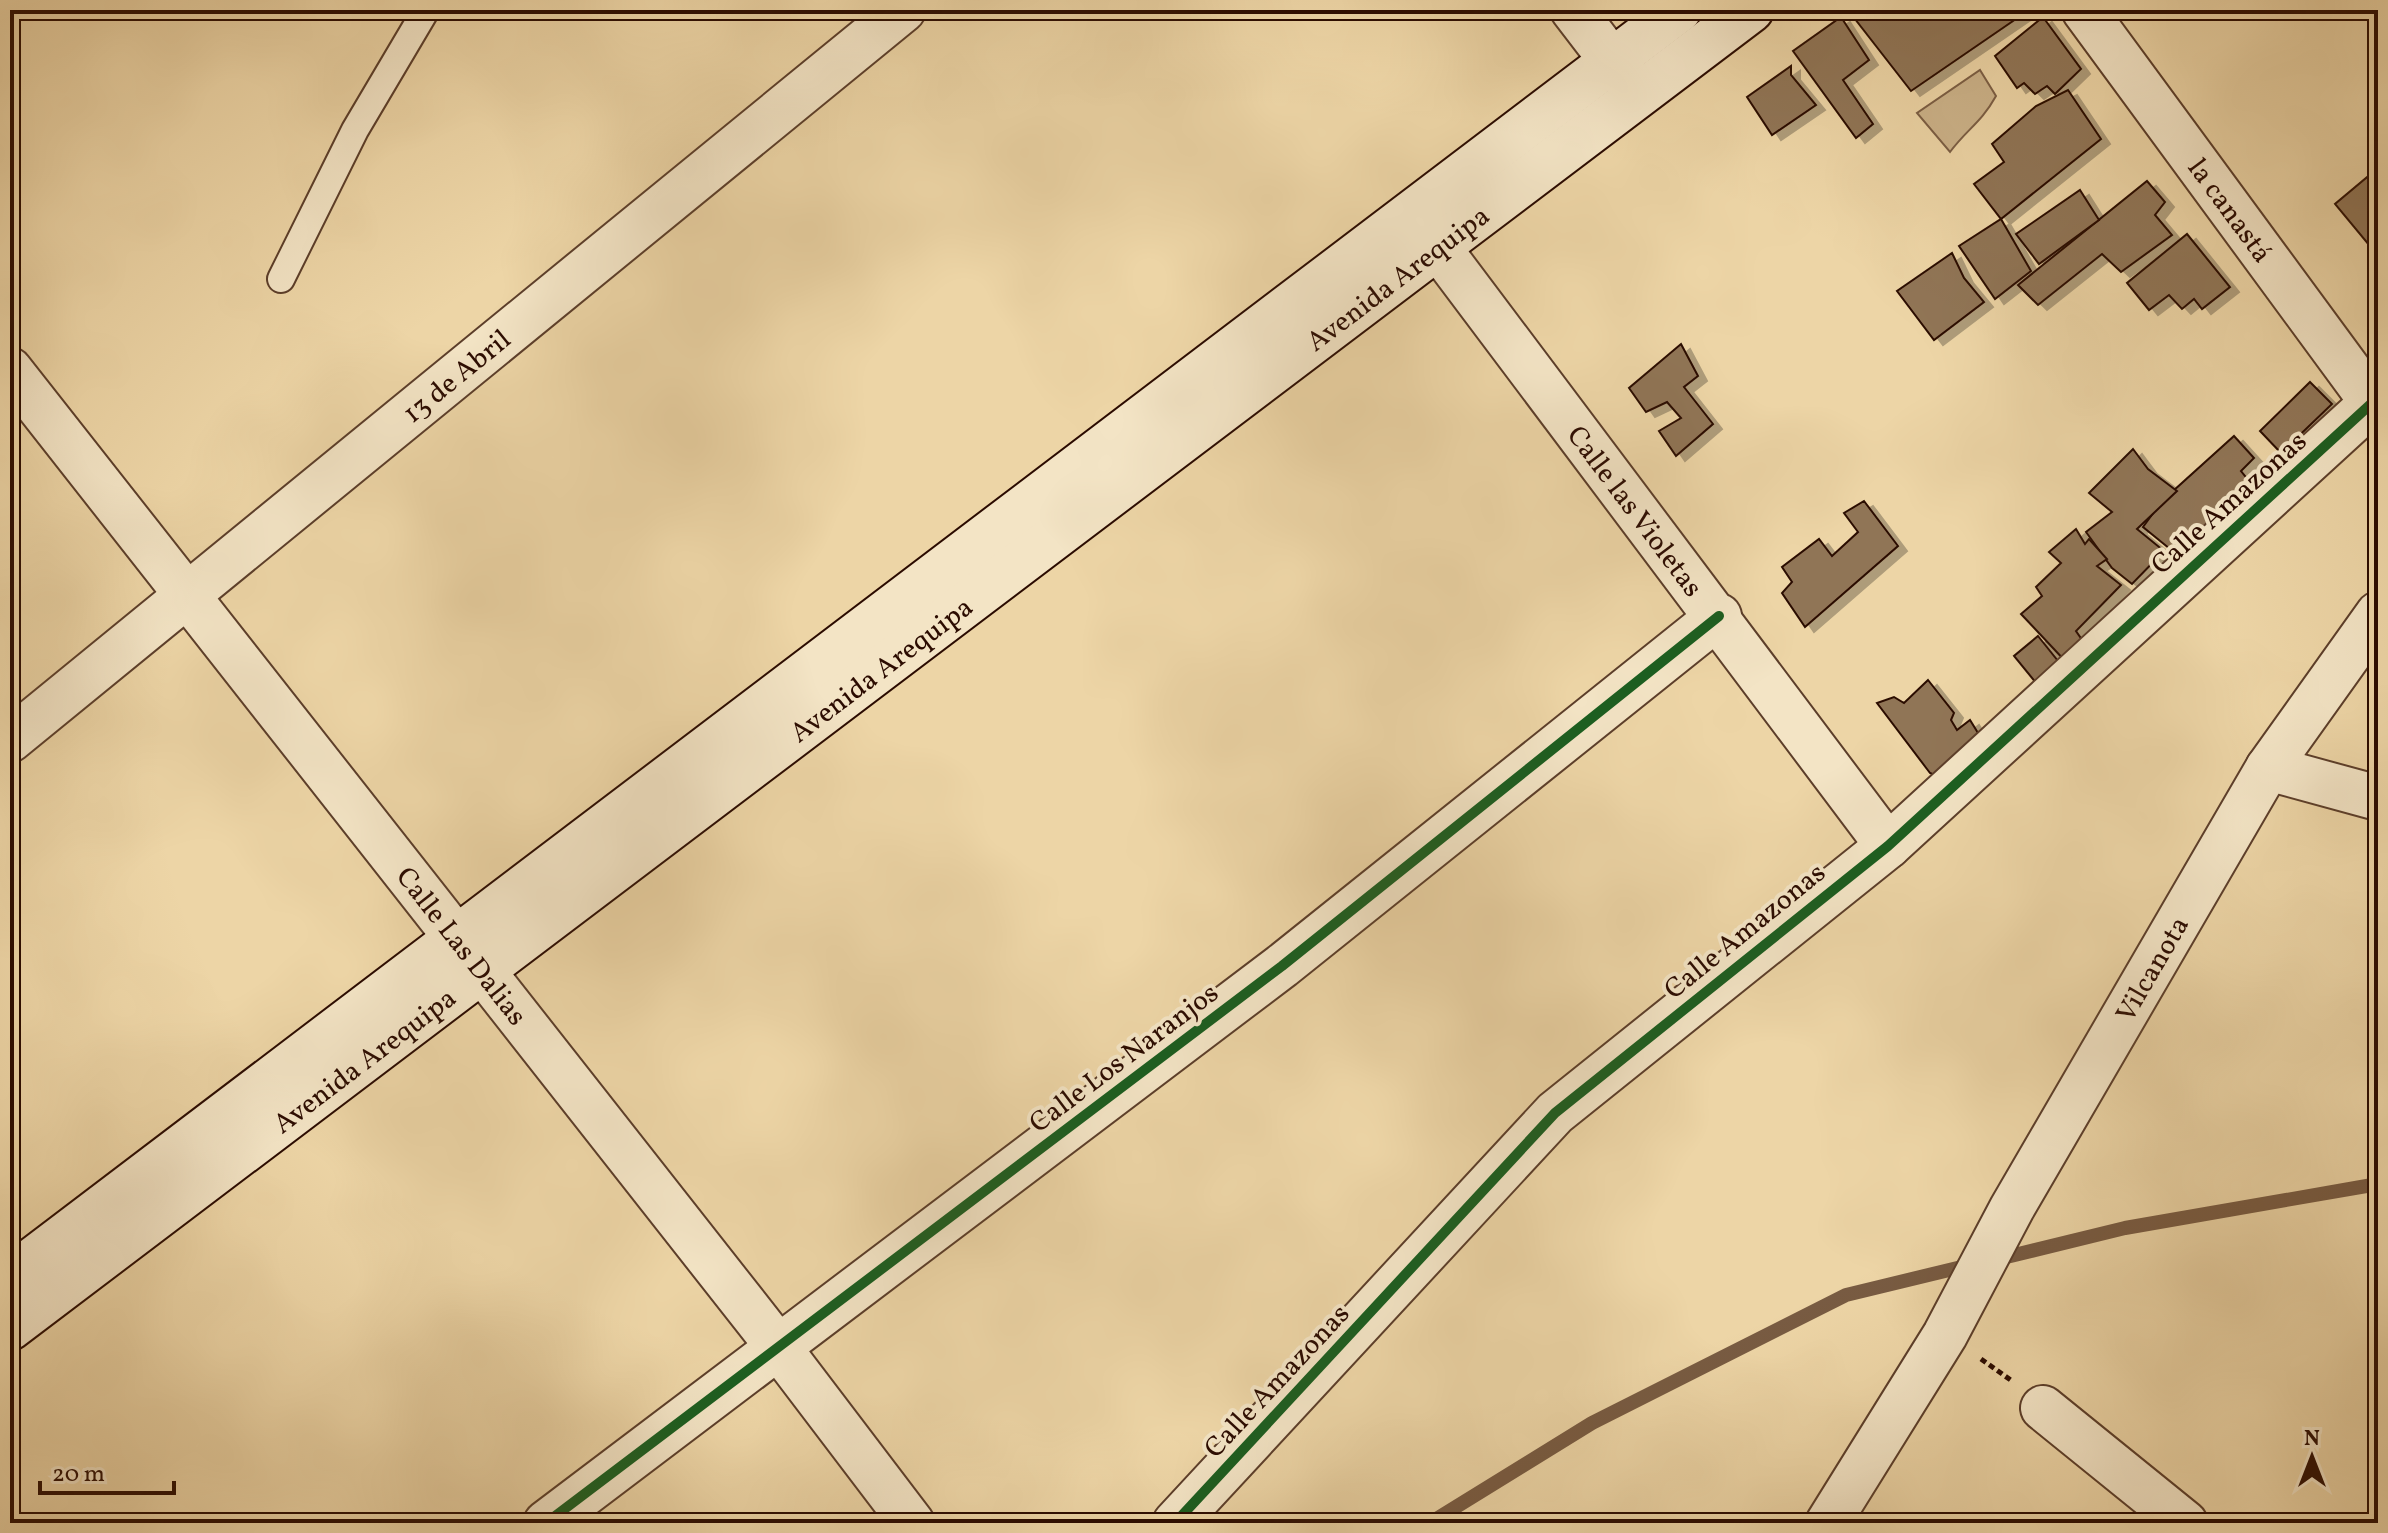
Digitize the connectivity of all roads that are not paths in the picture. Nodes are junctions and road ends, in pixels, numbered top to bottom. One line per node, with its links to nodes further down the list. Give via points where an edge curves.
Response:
1 (426, 10): 9 (lane, via 355,130)
2 (903, 10): 12 (street, 13 de Abril)
3 (1573, 10): 7 (street)
4 (1679, 10): 7 (street, Avenida Arequipa)
5 (1751, 10): 7 (street, Avenida Arequipa)
6 (2084, 10): 11 (street, la canastá)
7 (1625, 78): 8 (street, Avenida Arequipa)
8 (1424, 230): 14 (street, Calle las Violetas); 19 (street, Avenida Arequipa)
9 (281, 279)
10 (10, 370): 12 (street, Calle Las Dalias)
11 (2375, 406): 18 (street, Calle Amazonas)
12 (187, 594): 15 (street, 13 de Abril); 19 (street, Calle Las Dalias)
13 (2378, 614): 16 (street, Vilcanota)
14 (1719, 616): 18 (street, Calle las Violetas); 22 (street, Calle Los Naranjos, via 1282,966)
15 (10, 740)
16 (2268, 768): 17 (street); 27 (street, Vilcanota, via 2012,1208 1950,1327)
17 (2378, 798)
18 (1888, 846): 26 (street, Calle Amazonas, via 1555,1113)
19 (470, 954): 20 (street, Avenida Arequipa); 21 (street, Avenida Arequipa); 22 (street, Calle Las Dalias)
20 (10, 1277)
21 (10, 1328)
22 (779, 1348): 24 (street, Calle Los Naranjos); 25 (street, Calle Las Dalias)
23 (2043, 1408): 28 (street)
24 (546, 1523)
25 (912, 1523)
26 (1175, 1523)
27 (1828, 1523)
28 (2185, 1523)

